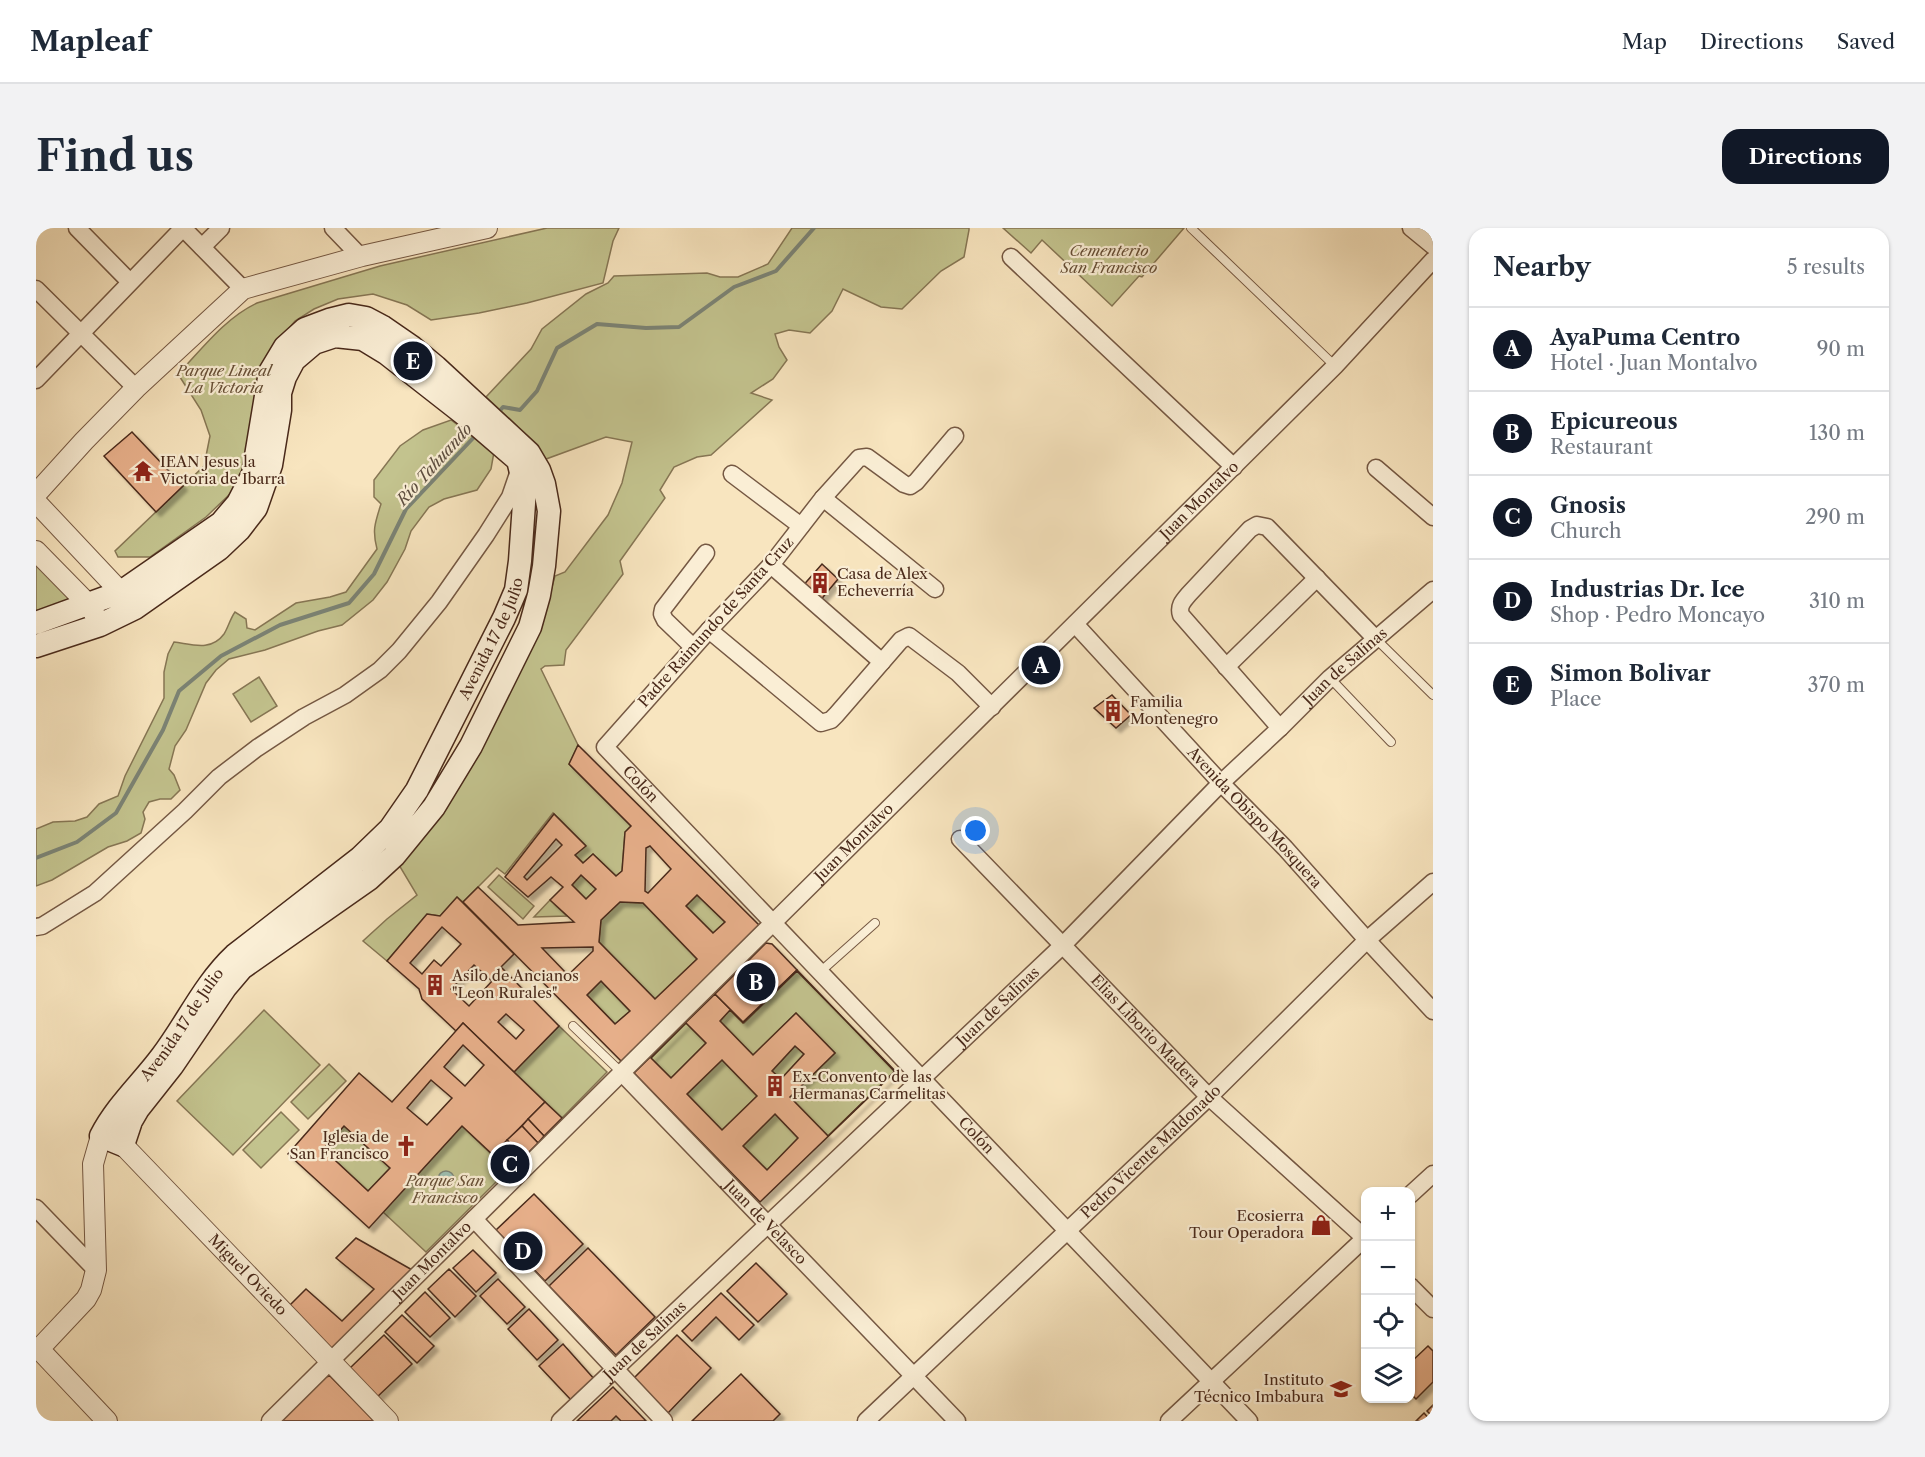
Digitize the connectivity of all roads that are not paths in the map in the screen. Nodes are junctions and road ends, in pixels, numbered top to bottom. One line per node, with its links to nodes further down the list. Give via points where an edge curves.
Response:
1 (77, 228): 13 (street)
2 (183, 228): 9 (street); 13 (street)
3 (221, 228): 9 (street)
4 (333, 228): 10 (street)
5 (487, 228): 10 (street)
6 (1191, 228): 17 (lane)
7 (1411, 228): 8 (street)
8 (1433, 246)
9 (202, 247): 15 (street)
10 (360, 256): 15 (street)
11 (1011, 257): 21 (street)
12 (1433, 260): 17 (street, Juan Montalvo)
13 (130, 282): 16 (street)
14 (36, 289): 16 (street)
15 (243, 289): 19 (street)
16 (80, 333): 18 (street); 19 (street)
17 (1335, 366): 21 (street, Juan Montalvo)
18 (36, 380)
19 (136, 388): 25 (street)
20 (955, 436): 26 (street, Padre Raimundo de Santa Cruz, via 910,486 867,457 859,458)
21 (1234, 467): 39 (street, Juan Montalvo)
22 (1376, 468): 28 (street)
23 (520, 473): 36 (main road, Avenida 17 de Julio, via 472,410 363,339 335,336 314,343 294,360 285,377 271,465 256,508 219,549); 58 (street, via 486,535 439,602 380,670 257,748 219,777 95,893); 67 (main road, Avenida 17 de Julio, via 520,561 516,590 417,790 390,829 360,858 227,962); 68 (main road, Avenida 17 de Julio, via 539,470 549,510 539,595 530,627 453,777 420,826 381,869 232,979 138,1109)
24 (732, 474): 29 (street)
25 (36, 494)
26 (823, 498): 29 (street, Padre Raimundo de Santa Cruz); 34 (street)
27 (36, 502): 36 (street)
28 (1433, 517)
29 (801, 526): 32 (street, Padre Raimundo de Santa Cruz)
30 (36, 551): 37 (street)
31 (706, 553): 44 (street, via 662,614)
32 (771, 565): 41 (street, Padre Raimundo de Santa Cruz); 45 (street)
33 (1317, 578): 42 (street); 46 (street); 46 (street, via 1268,527 1257,525 1250,529 1179,609)
34 (935, 589)
35 (1433, 590): 42 (street, Juan de Salinas)
36 (128, 600): 37 (main road, Avenida 17 de Julio); 40 (main road, Avenida 17 de Julio)
37 (88, 604): 38 (main road, Avenida 17 de Julio); 40 (street)
38 (36, 623)
39 (1075, 624): 49 (street, Juan Montalvo); 53 (street, Avenida Obispo Mosquera)
40 (100, 625): 43 (main road, Avenida 17 de Julio)
41 (709, 630): 44 (street, Padre Raimundo de Santa Cruz); 45 (street, via 821,723 836,715)
42 (1376, 639): 47 (street, Juan de Salinas); 48 (lane)
43 (36, 646)
44 (693, 647): 52 (street, Padre Raimundo de Santa Cruz)
45 (882, 662): 49 (street, via 909,636 958,673)
46 (1226, 667): 50 (street)
47 (1330, 678): 50 (street, Juan de Salinas); 51 (lane)
48 (1433, 694)
49 (992, 707): 56 (street, Juan Montalvo)
50 (1280, 728): 53 (street, Juan de Salinas)
51 (1391, 742)
52 (605, 747): 56 (street, Colón)
53 (1221, 783): 59 (street, Avenida Obispo Mosquera); 60 (street, Juan de Salinas)
54 (960, 839): 60 (street, Elias Liborio Madera)
55 (1433, 882): 59 (street, Pedro Vicente Maldonado)
56 (773, 923): 61 (street, Colón); 64 (street, Juan Montalvo)
57 (876, 923): 61 (lane)
58 (36, 927)
59 (1367, 940): 62 (street, Avenida Obispo Mosquera); 66 (street, Pedro Vicente Maldonado)
60 (1062, 946): 65 (street, Juan de Salinas); 66 (street, Elias Liborio Madera)
61 (820, 972): 65 (street, Colón)
62 (1433, 1011)
63 (573, 1026): 64 (lane, Juan de Velasco)
64 (622, 1073): 72 (street, Juan Montalvo); 73 (street, Juan de Velasco)
65 (922, 1079): 73 (street, Juan de Salinas); 74 (street, Colón)
66 (1209, 1097): 74 (street, Pedro Vicente Maldonado); 75 (street, Elias Liborio Madera)
67 (101, 1136): 68 (main road, Miguel Oviedo); 77 (street, Avenida 17 de Julio, via 93,1164)
68 (123, 1145): 81 (street, Miguel Oviedo)
69 (1433, 1174): 70 (street)
70 (1415, 1190)
71 (36, 1208): 77 (street)
72 (474, 1219): 81 (street, Juan Montalvo); 82 (street)
73 (768, 1224): 82 (street, Juan de Salinas); 83 (street, Juan de Velasco)
74 (1067, 1231): 83 (street, Pedro Vicente Maldonado); 84 (street, Colón)
75 (1361, 1234)
76 (1362, 1241): 84 (street)
77 (96, 1270): 80 (street, Avenida 17 de Julio, via 86,1299)
78 (1415, 1291): 79 (street)
79 (1433, 1309)
80 (37, 1347): 85 (street)
81 (331, 1361): 86 (street, Juan Montalvo); 87 (street, Miguel Oviedo)
82 (615, 1369): 88 (street, Juan de Salinas); 89 (street)
83 (914, 1376): 90 (street, Pedro Vicente Maldonado); 91 (street, Juan de Velasco)
84 (1211, 1382): 92 (street); 93 (street, Colón)
85 (107, 1421)
86 (270, 1421)
87 (388, 1421)
88 (560, 1421)
89 (664, 1421)
90 (866, 1421)
91 (957, 1421)
92 (1169, 1421)
93 (1249, 1421)

